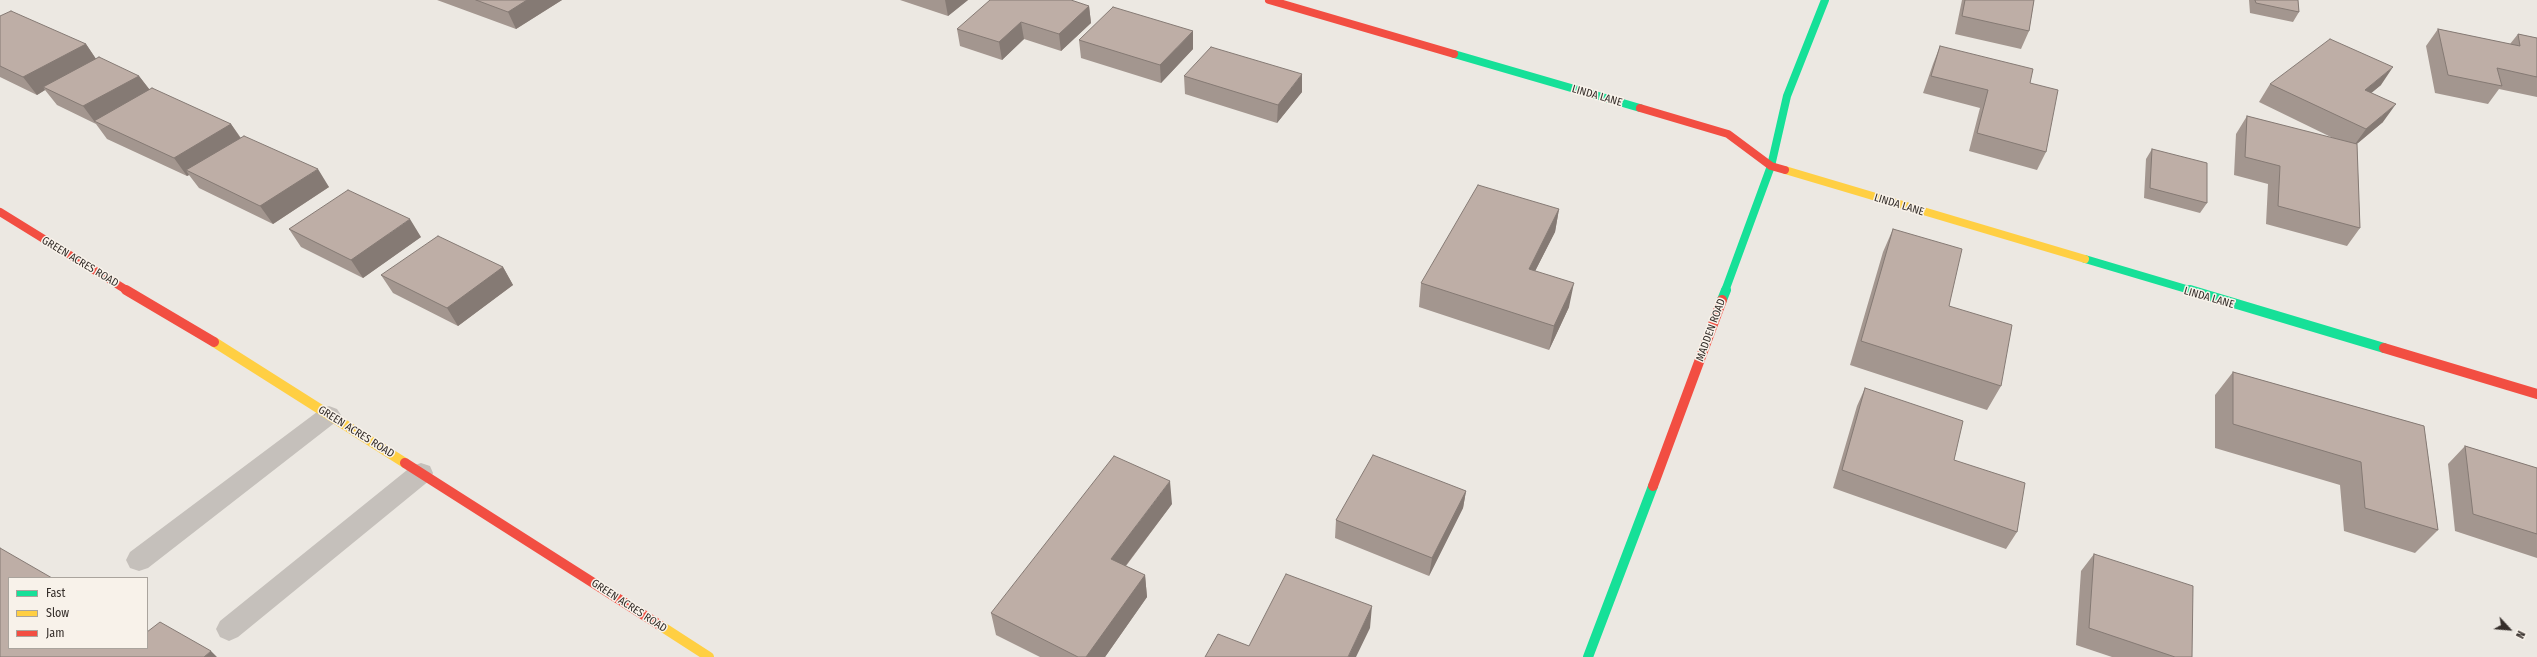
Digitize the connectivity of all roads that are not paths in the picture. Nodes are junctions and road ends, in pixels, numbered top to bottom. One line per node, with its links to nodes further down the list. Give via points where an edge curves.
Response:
1 (1269, 0): 3 (street, LINDA LANE, via 1728,134)
2 (1825, 0): 3 (street, MADDEN ROAD, via 1787,96)
3 (1771, 166): 5 (street, LINDA LANE); 11 (street, MADDEN ROAD)
4 (0, 212): 6 (street, GREEN ACRES ROAD, via 65,254 223,347)
5 (2537, 394)
6 (329, 415): 7 (street, GREEN ACRES ROAD); 8 (lane)
7 (421, 473): 9 (lane); 10 (street, GREEN ACRES ROAD)
8 (139, 560)
9 (229, 629)
10 (709, 657)
11 (1588, 657)

